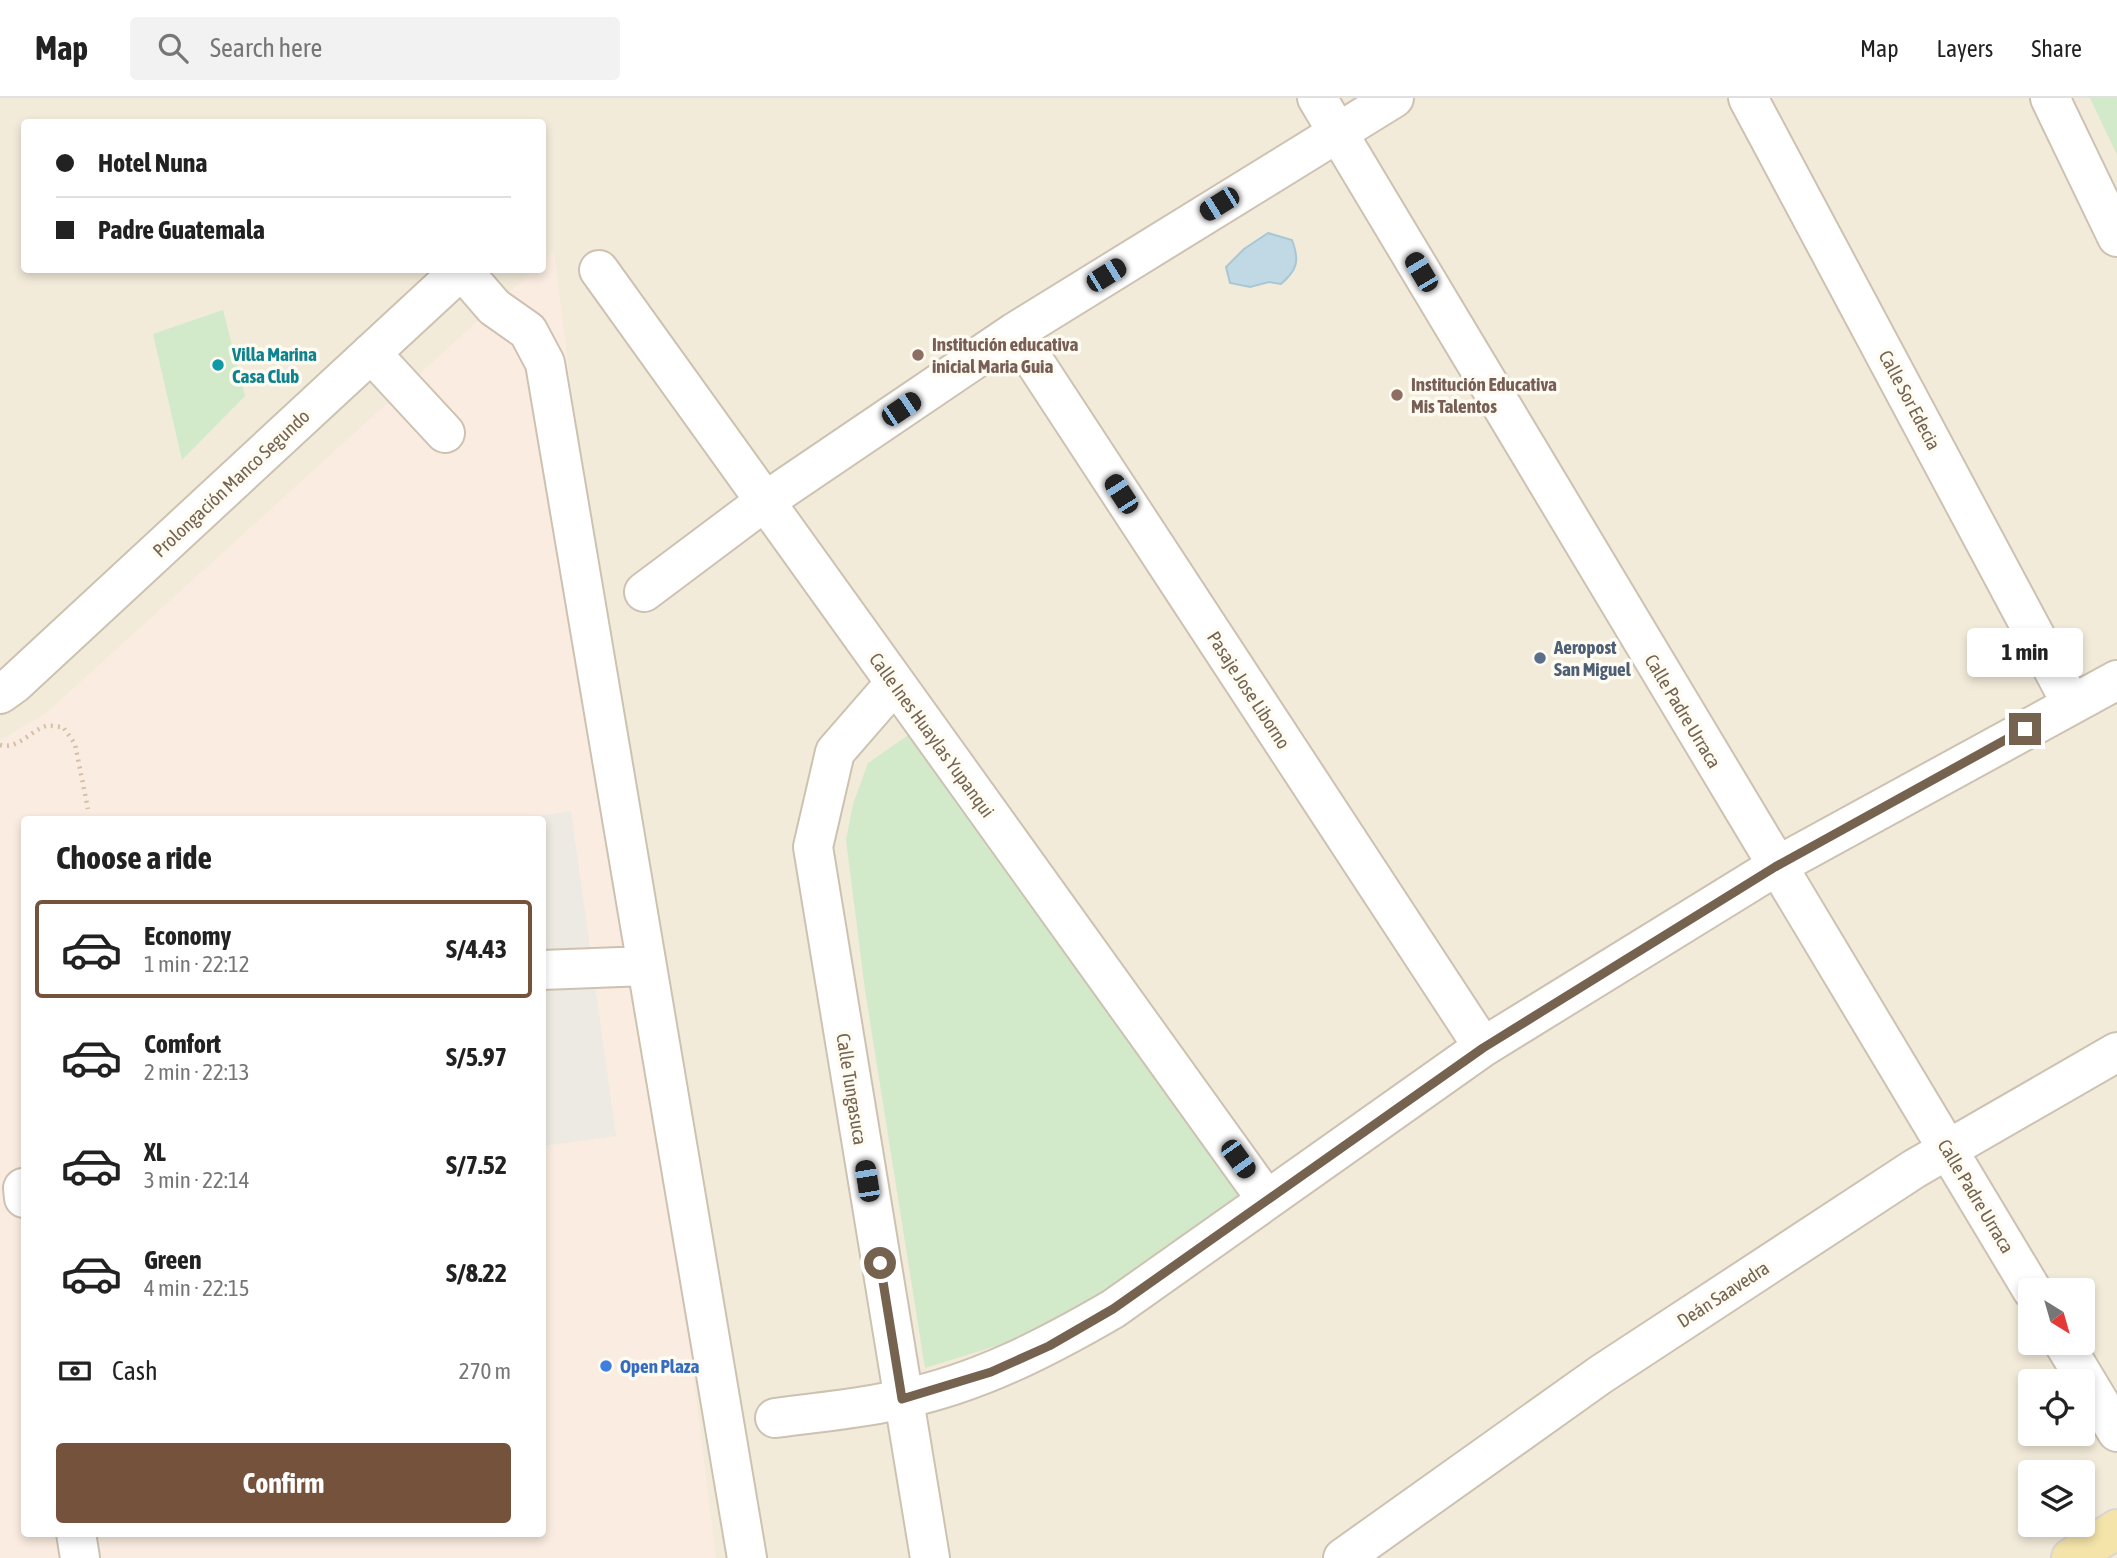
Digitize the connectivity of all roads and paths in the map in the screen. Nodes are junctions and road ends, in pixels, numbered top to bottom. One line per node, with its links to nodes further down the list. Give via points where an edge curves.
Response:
1 (1317, 98): 5 (street, Calle Padre Urraca)
2 (1394, 98): 5 (street)
3 (1748, 98): 18 (street, Calle Sor Edecia)
4 (2050, 98): 6 (street)
5 (1336, 131): 10 (street); 21 (street, Calle Padre Urraca)
6 (2117, 237)
7 (599, 270): 13 (street, Calle Ines Huaylas Yupanqui)
8 (458, 273): 11 (street, Prolongación Manco Segundo)
9 (464, 273): 22 (street, via 494,307 528,331 545,363)
10 (1015, 332): 13 (street); 24 (street, Pasaje Jose Liborno)
11 (371, 353): 12 (street); 17 (street, Prolongación Manco Segundo)
12 (445, 432)
13 (764, 502): 14 (street); 16 (street, Calle Ines Huaylas Yupanqui)
14 (644, 592)
15 (2117, 680): 18 (street)
16 (895, 683): 27 (street, Calle Ines Huaylas Yupanqui); 30 (street, Calle Tungasuca, via 835,752 813,847)
17 (0, 694)
18 (2071, 703): 21 (street)
19 (0, 745): 20 (path, via 24,739 46,726 63,727 75,744)
20 (88, 809)
21 (1775, 867): 24 (street); 26 (street, Calle Padre Urraca)
22 (646, 966): 23 (street); 36 (street)
23 (546, 970)
24 (1483, 1048): 27 (street)
25 (2117, 1052): 26 (street, Deán Saavedra)
26 (1947, 1148): 28 (street, Calle Padre Urraca); 38 (street, Deán Saavedra, via 1600,1375)
27 (1266, 1199): 30 (street, via 1113,1309 1049,1346 991,1372)
28 (2025, 1278)
29 (2071, 1355): 32 (street)
30 (902, 1399): 31 (street); 37 (street, Calle Tungasuca)
31 (775, 1418)
32 (2117, 1432)
33 (2117, 1529): 39 (main road)
34 (77, 1537): 35 (street)
35 (80, 1558)
36 (747, 1558)
37 (930, 1558)
38 (1343, 1558)
39 (2071, 1558)

